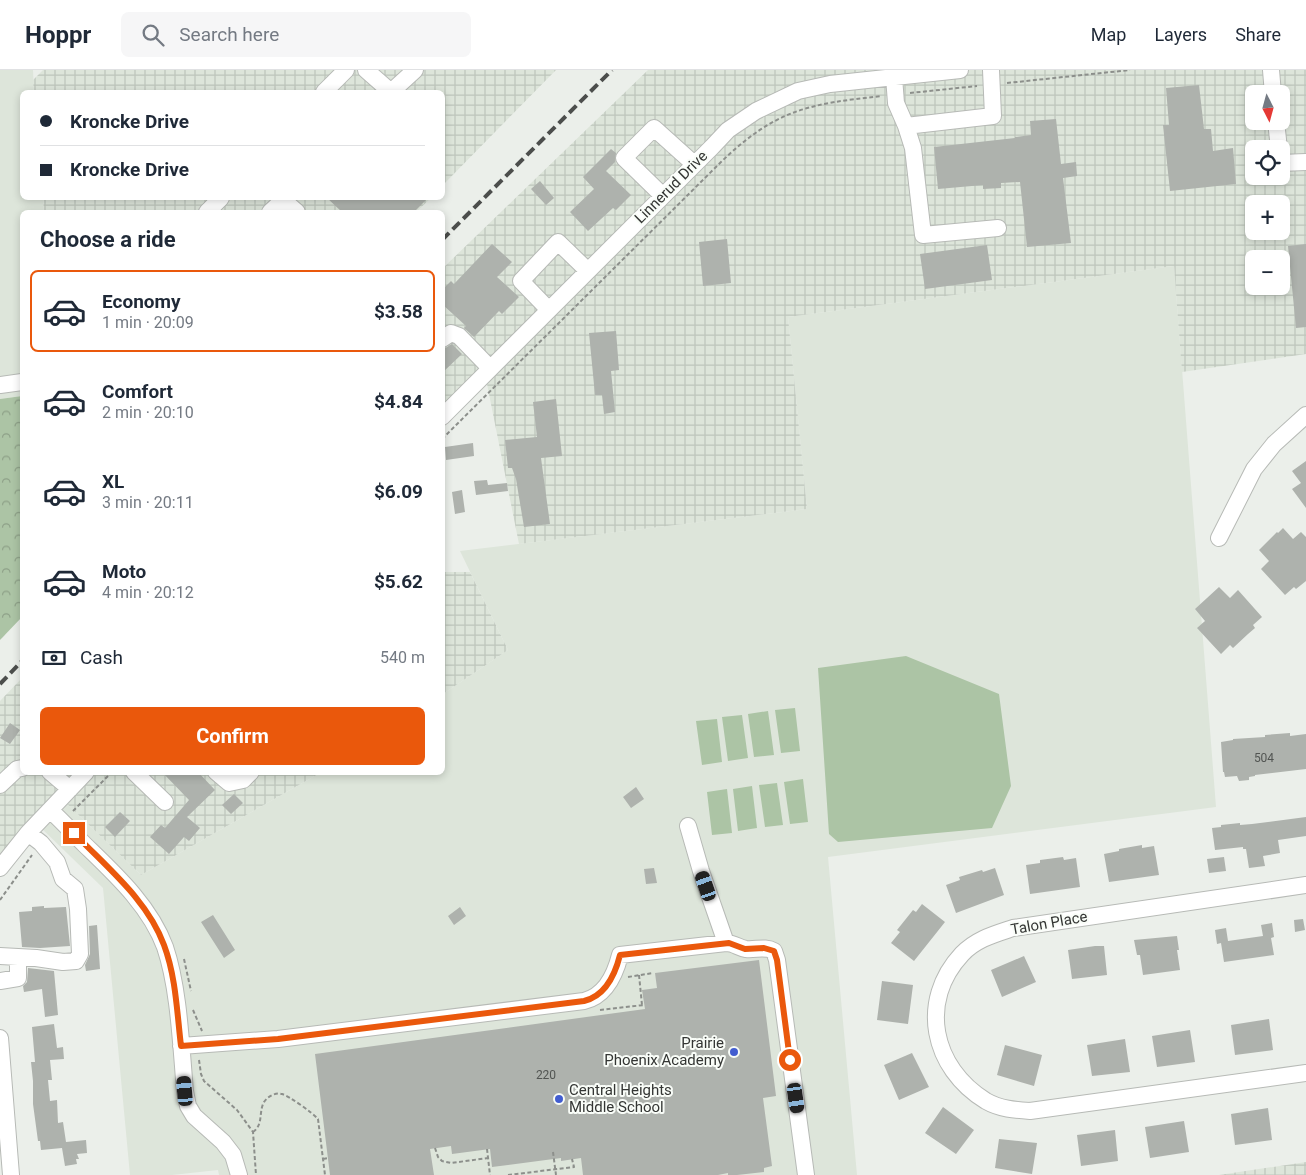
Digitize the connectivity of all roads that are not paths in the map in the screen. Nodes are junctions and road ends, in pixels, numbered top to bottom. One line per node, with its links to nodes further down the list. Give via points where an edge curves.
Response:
1 (346, 70): 10 (street)
2 (366, 70): 11 (street)
3 (415, 70): 12 (street)
4 (960, 70): 7 (street, Linnerud Drive)
5 (1271, 70): 9 (street)
6 (868, 75): 7 (street, Linnerud Drive); 16 (street, Linnerud Drive, via 787,95 768,104 728,130)
7 (894, 77): 13 (street, via 896,104)
8 (992, 77): 13 (street, via 993,116)
9 (1272, 85)
10 (326, 90)
11 (389, 90)
12 (393, 90)
13 (906, 126): 24 (street, via 913,148 923,235)
14 (1306, 162): 15 (street)
15 (1290, 163)
16 (694, 164): 17 (street, Linnerud Drive); 17 (street, via 654,128 624,158)
17 (663, 196): 25 (street, Linnerud Drive)
18 (219, 200): 21 (street)
19 (281, 200): 22 (street)
20 (285, 200): 23 (street)
21 (209, 210)
22 (272, 210)
23 (295, 210)
24 (998, 228)
25 (588, 271): 26 (street, Linnerud Drive); 26 (street, via 558,242 521,282)
26 (549, 310): 28 (street, Linnerud Drive)
27 (445, 337): 28 (street, via 451,333 459,336)
28 (490, 368): 31 (street, Linnerud Drive)
29 (20, 382): 30 (street)
30 (0, 386)
31 (445, 415)
32 (1306, 415): 33 (street, via 1274,444 1254,469)
33 (1219, 538)
34 (20, 768): 40 (street)
35 (54, 775): 41 (street)
36 (83, 775): 41 (street)
37 (137, 775): 42 (street)
38 (220, 775): 39 (street, via 229,783)
39 (248, 775)
40 (0, 784)
41 (70, 789): 43 (street)
42 (165, 802)
43 (50, 810): 45 (street); 53 (street, via 134,895 157,929 169,959)
44 (688, 826): 48 (street)
45 (28, 833): 46 (street); 50 (street, via 57,862 63,879 75,889 80,954 76,961 63,962)
46 (0, 868)
47 (1306, 885): 54 (street, Talon Place, via 1013,928 984,938 964,953 948,972 938,1000 936,1029 939,1045 961,1080 987,1101 1008,1109 1030,1111)
48 (726, 943): 53 (street, via 620,955 603,990 584,1001 278,1039); 57 (street, via 745,949 767,948 776,955)
49 (0, 956): 50 (street)
50 (18, 957): 51 (street, via 18,978)
51 (0, 981)
52 (0, 1038): 55 (street)
53 (181, 1046): 56 (street, via 188,1106 233,1155)
54 (1306, 1073)
55 (11, 1175)
56 (240, 1175)
57 (806, 1175)

